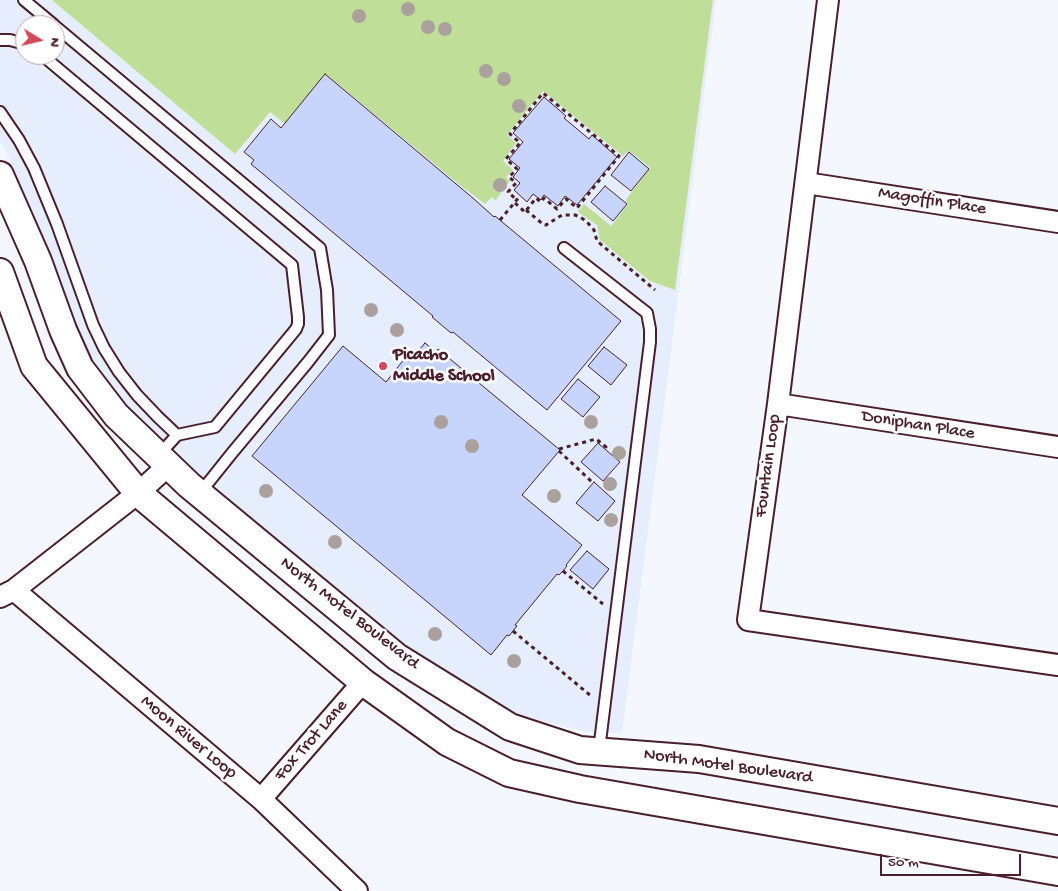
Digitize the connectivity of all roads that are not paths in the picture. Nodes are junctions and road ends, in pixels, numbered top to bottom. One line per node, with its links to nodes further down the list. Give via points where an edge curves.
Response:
1 (24, 0): 3 (lane)
2 (828, 0): 10 (street, Fountain Loop)
3 (41, 15)
4 (65, 35): 19 (lane, via 320,248 327,290 329,335)
5 (0, 40): 6 (lane)
6 (15, 41)
7 (54, 65): 15 (lane, via 292,265 298,317 296,329 215,427)
8 (0, 112): 15 (lane, via 37,176 104,348 119,372)
9 (0, 175): 17 (street, North Motel Boulevard, via 80,368 116,414)
10 (806, 183): 11 (street, Magoffin Place); 14 (street, Fountain Loop)
11 (1058, 222)
12 (564, 248): 23 (lane, via 647,313 650,328)
13 (0, 272): 18 (street, via 34,366)
14 (778, 404): 16 (street, Doniphan Place); 21 (street, Fountain Loop, via 748,620)
15 (177, 435): 17 (lane)
16 (1058, 447)
17 (164, 461): 18 (street, Moon River Loop); 19 (street, North Motel Boulevard)
18 (138, 493): 20 (street, Moon River Loop); 22 (street)
19 (200, 494): 23 (street, North Motel Boulevard, via 397,657 510,727 580,750)
20 (7, 593): 24 (street, Moon River Loop)
21 (1058, 665)
22 (363, 682): 24 (street, Fox Trot Lane); 26 (street, via 447,742 509,773 580,789)
23 (599, 751): 25 (street, North Motel Boulevard, via 699,759)
24 (261, 800): 27 (street, Moon River Loop)
25 (1058, 820)
26 (1058, 872)
27 (357, 891)

